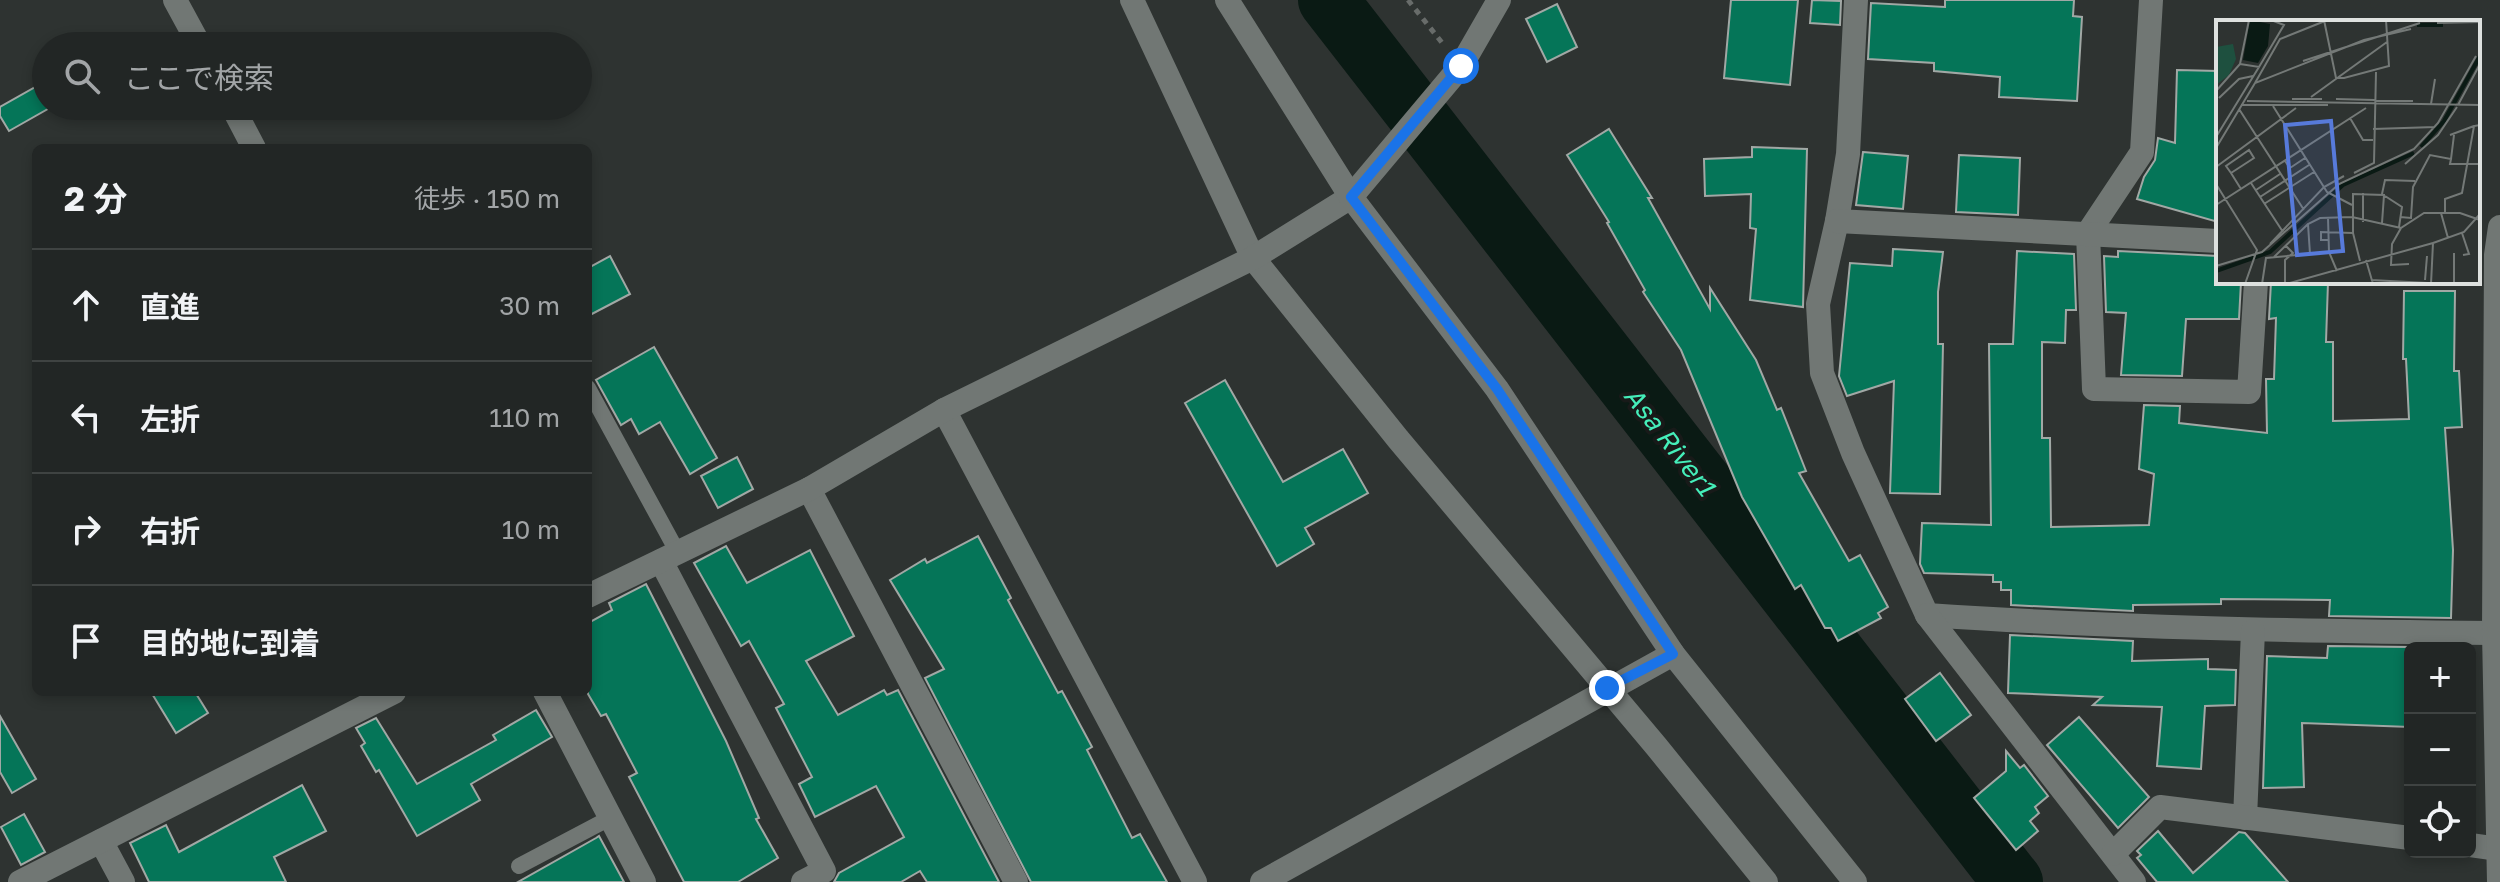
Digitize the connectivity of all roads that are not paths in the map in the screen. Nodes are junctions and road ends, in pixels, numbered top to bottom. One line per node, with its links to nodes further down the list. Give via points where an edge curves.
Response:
1 (175, 0): 7 (street)
2 (1132, 0): 16 (street)
3 (1227, 0): 10 (street)
4 (1499, 0): 10 (street, via 1461,66)
5 (1856, 0): 11 (street, via 1848,154)
6 (2151, 0): 13 (street, via 2142,152)
7 (192, 32)
8 (239, 120): 9 (street)
9 (252, 144)
10 (1351, 197): 16 (street); 26 (street, via 1497,389)
11 (1837, 221): 13 (street); 23 (street, via 1818,304 1822,373)
12 (2500, 227): 15 (street)
13 (2088, 233): 14 (street); 17 (street, via 2094,389 2249,392)
14 (2216, 241)
15 (2487, 254): 25 (street)
16 (1253, 258): 19 (street); 27 (street)
17 (2256, 284)
18 (592, 396): 21 (lane)
19 (944, 410): 20 (street); 43 (street)
20 (809, 489): 21 (street); 42 (street)
21 (669, 557): 22 (street); 41 (street, via 824,871)
22 (592, 594)
23 (1927, 615): 24 (street); 36 (street)
24 (2253, 631): 25 (street); 31 (street)
25 (2494, 633): 35 (street)
26 (1673, 654): 27 (street); 46 (street)
27 (1607, 688): 44 (street); 45 (street)
28 (386, 696): 33 (street)
29 (547, 696): 30 (street)
30 (610, 818): 37 (lane); 40 (street)
31 (2245, 818): 32 (street); 36 (street, via 2160,807)
32 (2404, 837)
33 (101, 841): 38 (street); 39 (street)
34 (2476, 846): 35 (street)
35 (2499, 849): 48 (street)
36 (2113, 854): 47 (street)
37 (519, 866)
38 (20, 882)
39 (123, 882)
40 (644, 882)
41 (803, 882)
42 (1016, 882)
43 (1195, 882)
44 (1262, 882)
45 (1766, 882)
46 (1855, 882)
47 (2134, 882)
48 (2499, 882)

